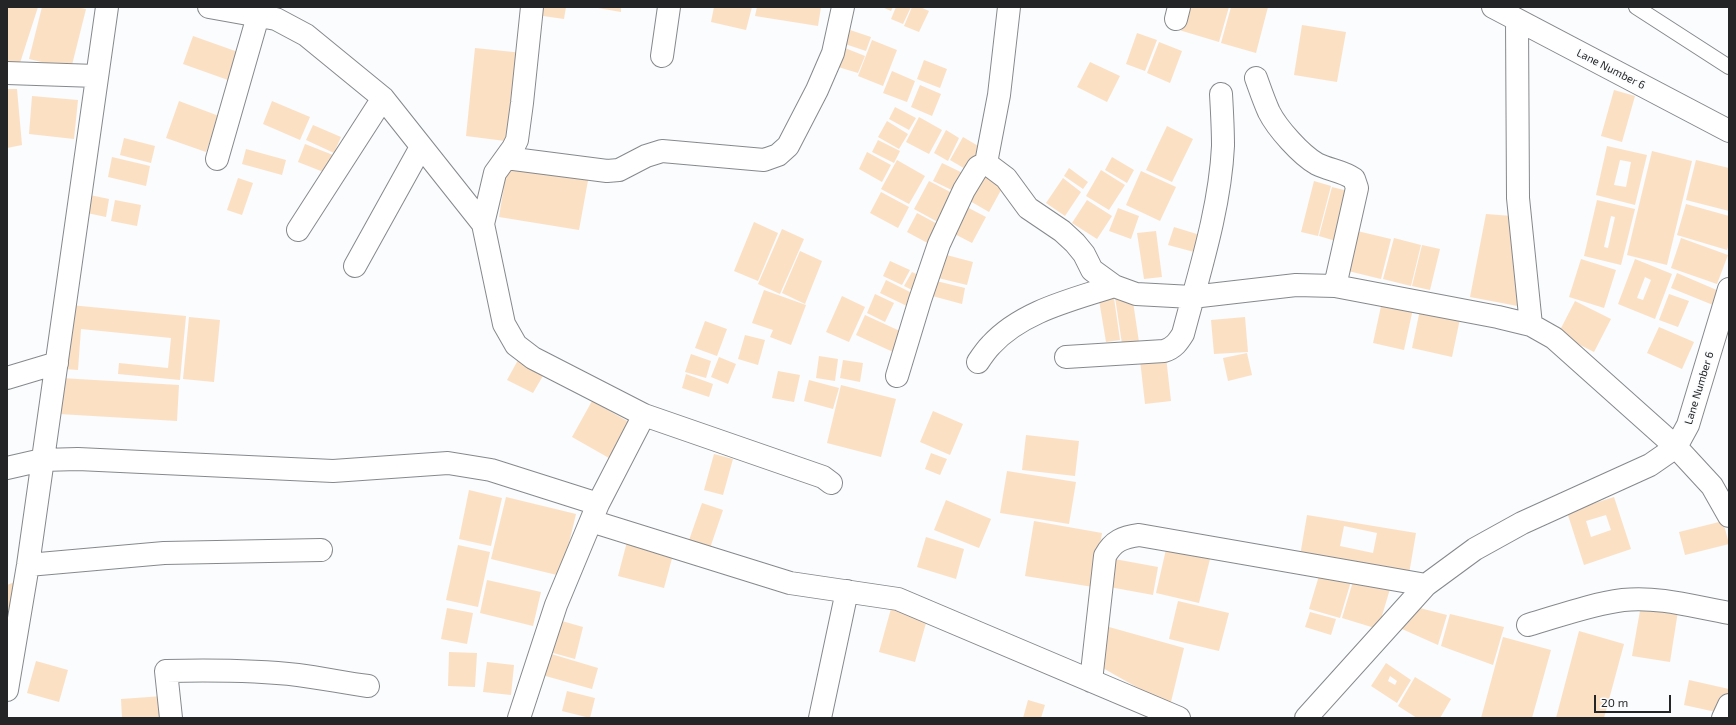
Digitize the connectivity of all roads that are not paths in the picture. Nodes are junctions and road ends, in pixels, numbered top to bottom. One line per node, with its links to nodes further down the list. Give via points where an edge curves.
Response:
1 (106, 7): 14 (street)
2 (209, 7): 9 (street)
3 (532, 7): 20 (street, via 517,140)
4 (669, 7): 11 (street)
5 (842, 7): 20 (street, via 833,53 788,146 778,155 764,160 662,151 619,170 608,171)
6 (1009, 7): 22 (street, via 999,95)
7 (1493, 7): 10 (street, Lane Number 6)
8 (1636, 7): 12 (lane)
9 (258, 16): 17 (street, via 276,19 306,35); 21 (street)
10 (1517, 21): 18 (street, Lane Number 6); 30 (street, via 1518,198)
11 (662, 56)
12 (1729, 67)
13 (7, 73): 14 (street)
14 (96, 76): 33 (street)
15 (1256, 78): 27 (street, via 1269,112 1293,143 1318,164 1354,179 1356,188)
16 (1222, 94): 29 (street, via 1223,146 1218,187)
17 (383, 98): 19 (street); 24 (street)
18 (1729, 131)
19 (421, 147): 23 (street); 25 (street)
20 (506, 158): 23 (street, via 495,173)
21 (217, 159)
22 (986, 163): 26 (street, via 1006,178 1028,208 1071,239 1084,254 1092,270); 34 (street, via 978,167 964,190 939,244)
23 (483, 224): 36 (street, via 504,324 516,345 533,358)
24 (298, 230)
25 (354, 266)
26 (1114, 286): 29 (street, via 1136,294); 32 (street, via 1038,312 1017,323 991,344)
27 (1335, 286): 29 (street, via 1296,285); 30 (street)
28 (1729, 289): 37 (street, Lane Number 6, via 1688,425)
29 (1192, 297): 31 (street, via 1183,334 1171,348)
30 (1531, 325): 37 (street, via 1554,338)
31 (1066, 357)
32 (978, 362)
33 (57, 363): 35 (street); 38 (street)
34 (897, 376)
35 (7, 378)
36 (644, 415): 40 (street, via 822,477); 41 (street)
37 (1676, 447): 42 (street, via 1712,486); 45 (street, via 1650,465 1522,523 1482,545)
38 (42, 460): 39 (street); 41 (street, via 333,471 448,463 491,470); 44 (street)
39 (7, 468)
40 (831, 483)
41 (595, 513): 46 (street, via 790,583); 54 (street, via 556,605)
42 (1729, 516)
43 (322, 550): 44 (street, via 164,553)
44 (28, 565): 51 (street)
45 (1426, 585): 49 (street, via 1139,535 1125,537 1116,542 1105,556); 57 (street)
46 (847, 591): 49 (street, via 898,599); 55 (street)
47 (1729, 613): 48 (street, via 1658,601 1623,600)
48 (1528, 625)
49 (1091, 681): 56 (street)
50 (368, 686): 53 (street, via 299,675 212,670 166,671)
51 (7, 690)
52 (1729, 705): 58 (street)
53 (171, 718)
54 (519, 718)
55 (820, 718)
56 (1179, 718)
57 (1306, 718)
58 (1723, 718)

